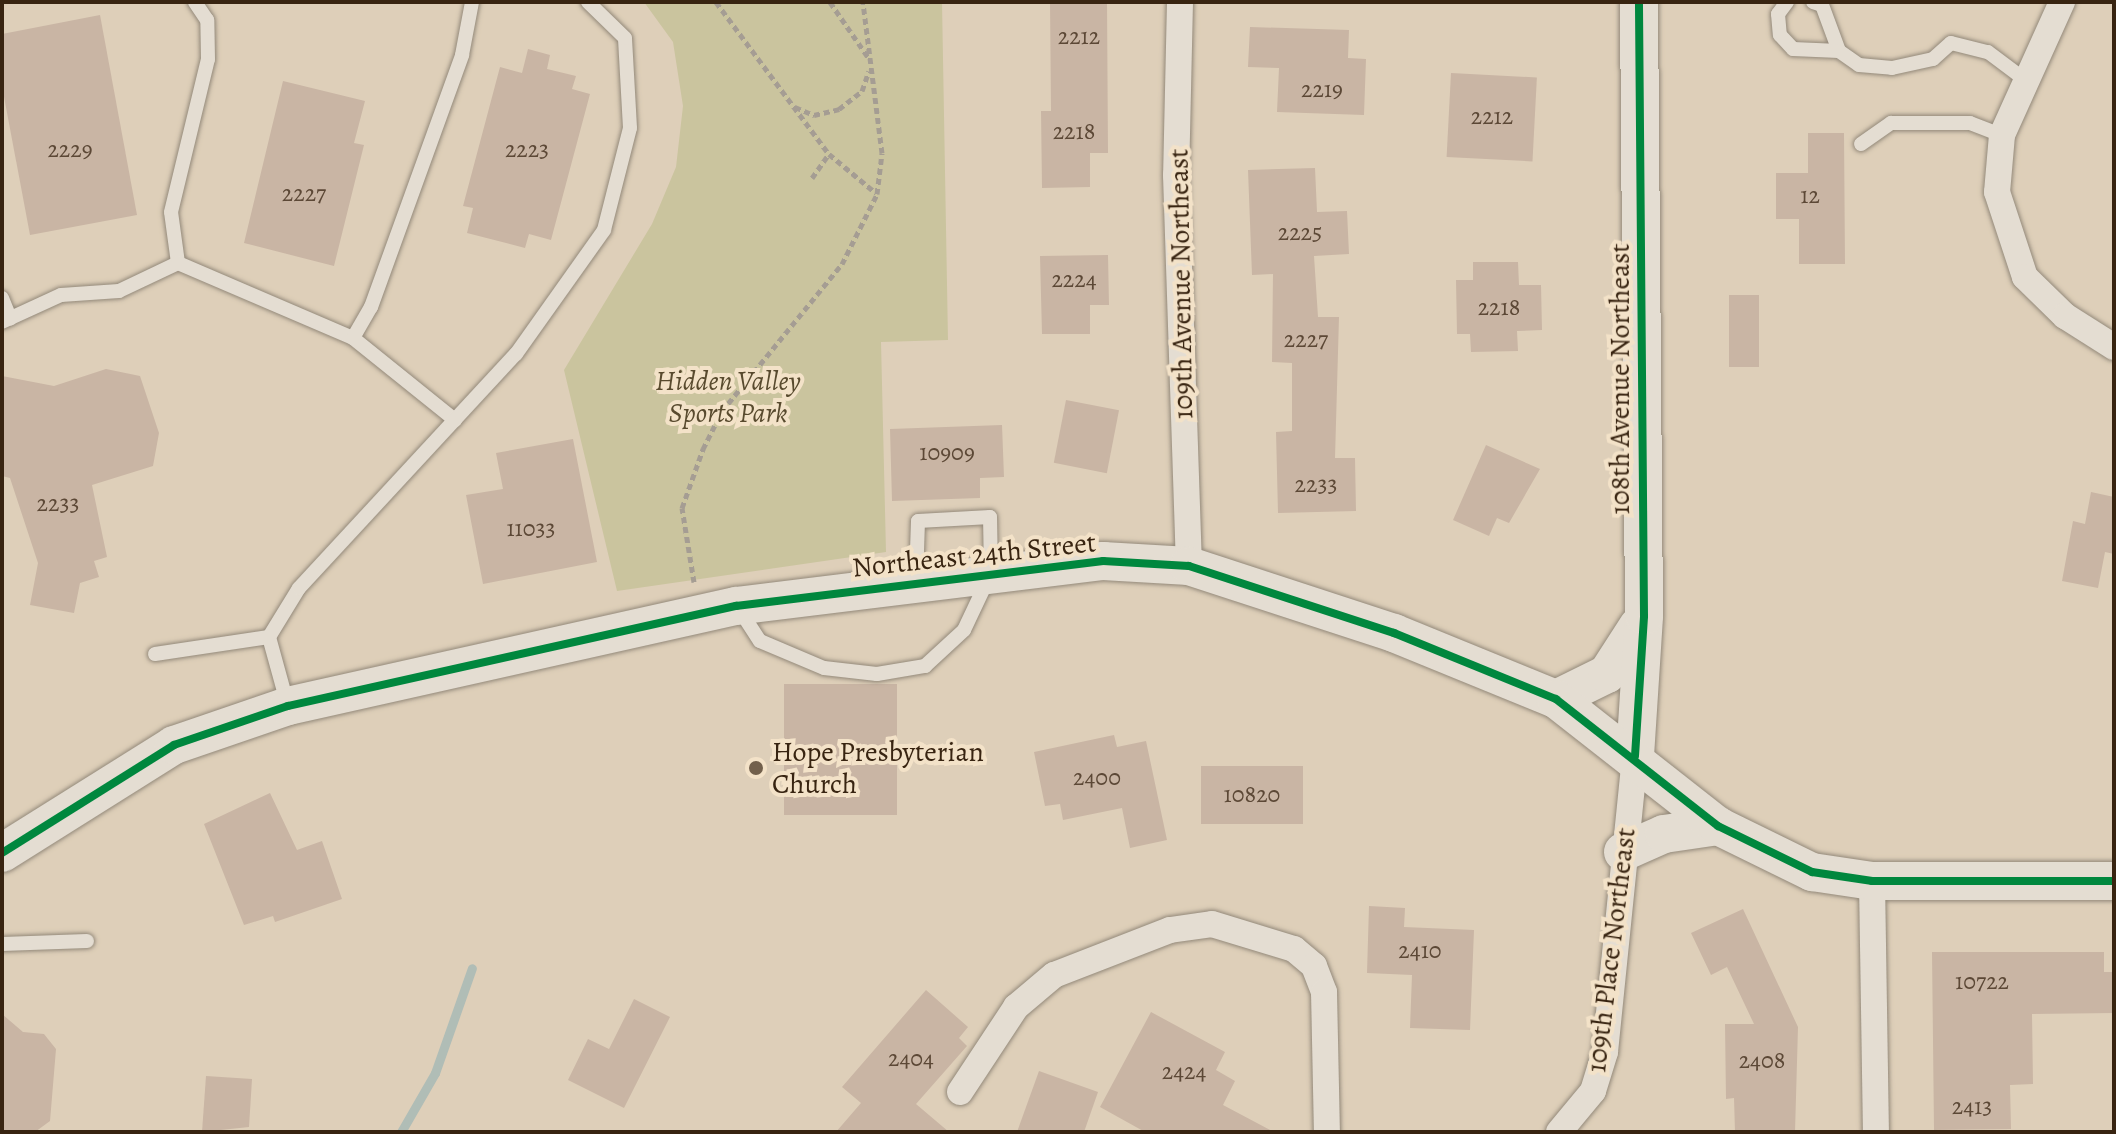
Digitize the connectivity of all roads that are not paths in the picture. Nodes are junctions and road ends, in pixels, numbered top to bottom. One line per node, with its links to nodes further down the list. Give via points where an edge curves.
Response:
1 (195, 2): 13 (lane, via 207,20 208,59 171,212)
2 (472, 2): 16 (lane, via 462,55 371,307)
3 (588, 2): 18 (lane, via 625,38 630,128 604,230 516,354)
4 (1180, 2): 19 (street, 109th Avenue Northeast, via 1176,175)
5 (1639, 2): 23 (main road, 108th Avenue Northeast)
6 (1787, 2): 9 (lane, via 1778,14 1780,35 1793,49)
7 (1813, 2): 9 (lane, via 1822,5)
8 (2062, 2): 10 (street)
9 (1839, 51): 10 (lane, via 1859,65 1892,68 1933,59 1951,43 1988,52)
10 (2024, 79): 11 (street)
11 (2002, 135): 12 (lane, via 1970,123 1891,123); 17 (street, via 1997,192 2025,277 2065,316)
12 (1861, 144)
13 (178, 263): 15 (lane, via 119,291 61,295); 16 (lane)
14 (2, 298): 15 (lane)
15 (6, 320)
16 (353, 338): 18 (lane)
17 (2114, 347)
18 (455, 420): 24 (lane, via 299,588)
19 (1189, 566): 20 (main road, Northeast 24th Street, via 1103,561); 26 (main road, Northeast 24th Street, via 1394,633)
20 (991, 573): 21 (main road, Northeast 24th Street); 21 (lane, via 990,517 918,521); 22 (lane, via 964,630 946,651 925,666 877,674 777,653 760,641)
21 (916, 581): 22 (main road, Northeast 24th Street)
22 (736, 606): 27 (main road, Northeast 24th Street)
23 (1644, 616): 26 (main road, via 1607,674); 28 (main road, 108th Avenue Northeast)
24 (269, 637): 25 (lane); 27 (lane)
25 (155, 654)
26 (1556, 699): 28 (main road, Northeast 24th Street)
27 (288, 706): 31 (main road, Northeast 24th Street, via 174,745)
28 (1635, 756): 29 (main road, Northeast 24th Street); 30 (street, 109th Place Northeast)
29 (1718, 826): 30 (main road, via 1664,834); 32 (main road, Northeast 24th Street, via 1812,872)
30 (1623, 852): 38 (street, 109th Place Northeast, via 1605,1052 1593,1091)
31 (2, 853)
32 (1872, 881): 33 (main road, Northeast 24th Street); 39 (street)
33 (2114, 881)
34 (87, 941): 35 (lane)
35 (2, 944)
36 (960, 1092): 37 (street, via 1016,1007 1054,975 1170,930 1212,924 1294,949 1314,966 1324,992)
37 (1327, 1132)
38 (1559, 1132)
39 (1876, 1132)

